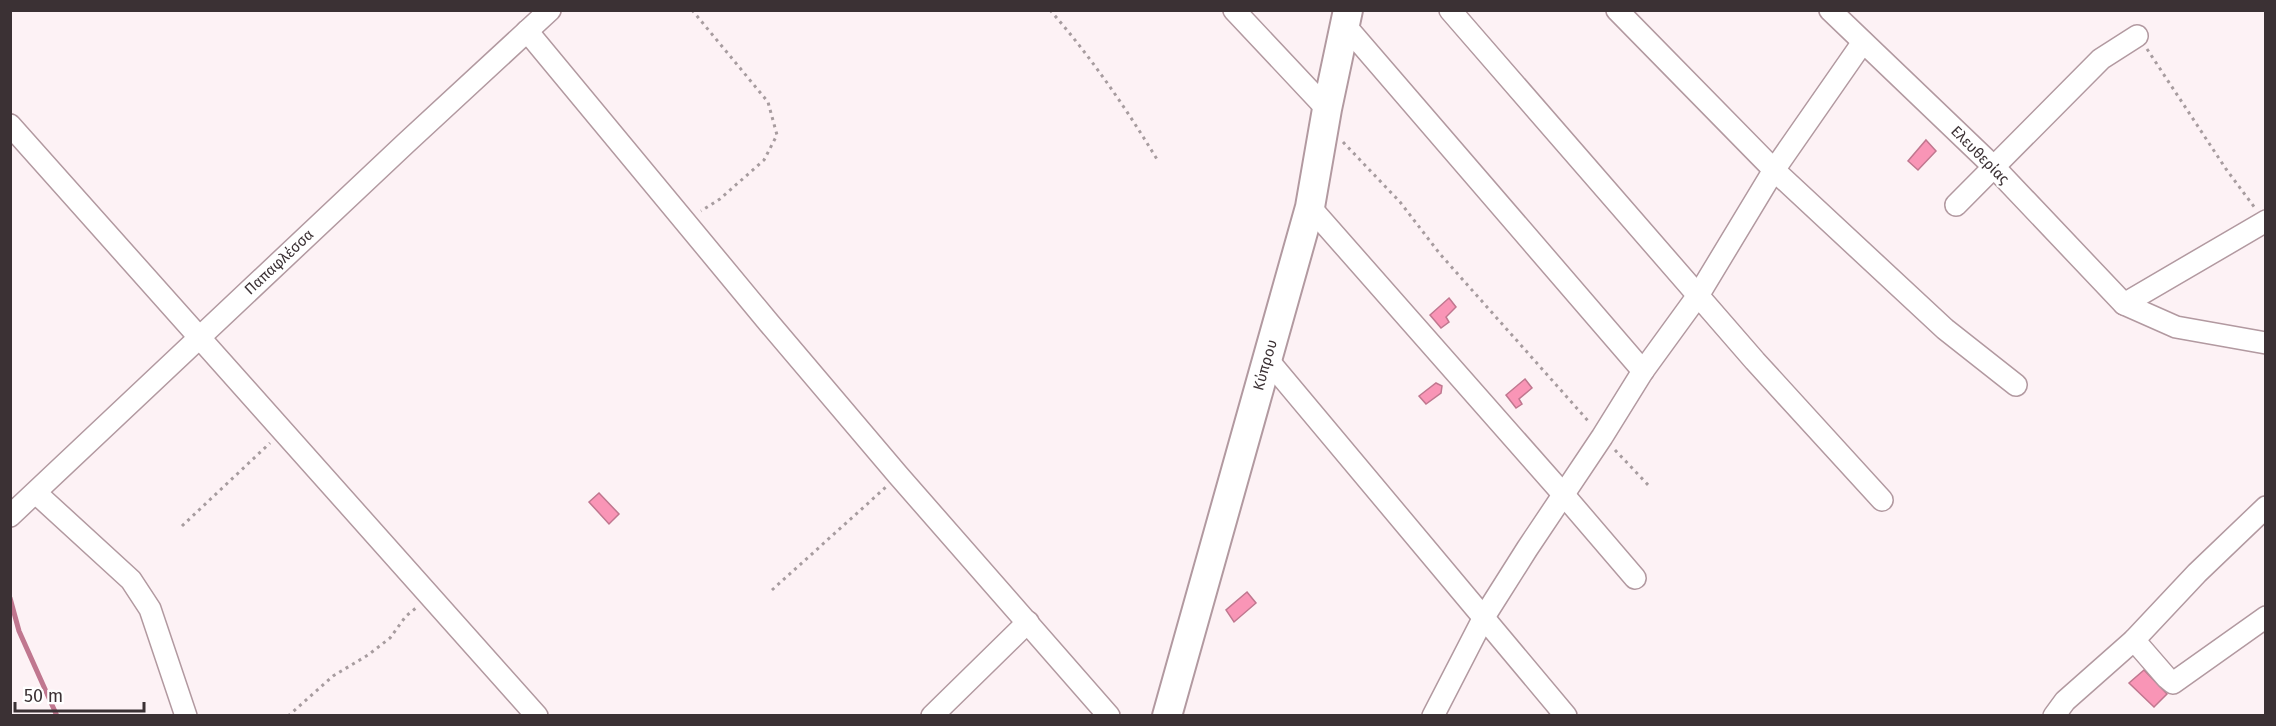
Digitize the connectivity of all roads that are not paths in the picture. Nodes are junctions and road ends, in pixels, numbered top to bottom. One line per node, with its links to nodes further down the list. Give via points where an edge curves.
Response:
1 (550, 10): 7 (street, Παπαφλέσσα)
2 (1234, 10): 10 (street)
3 (1450, 10): 17 (street)
4 (1617, 10): 13 (street)
5 (1830, 10): 9 (street, Ελευθερίας)
6 (1346, 17): 10 (street, Κύπρου); 22 (street)
7 (527, 31): 19 (street, Παπαφλέσσα); 31 (street, via 769,323)
8 (2137, 36): 12 (street, via 2101,59)
9 (1863, 42): 12 (street, Ελευθερίας); 13 (street)
10 (1326, 117): 15 (street, Κύπρου)
11 (10, 125): 19 (street)
12 (1994, 167): 14 (street); 18 (street, Ελευθερίας)
13 (1774, 170): 17 (street); 23 (street, via 1945,329)
14 (1956, 205)
15 (1310, 207): 21 (street, Κύπρου); 24 (street)
16 (2265, 221): 18 (street)
17 (1699, 294): 22 (street); 25 (street)
18 (2124, 304): 20 (street, Ελευθερίας, via 2176,327)
19 (201, 337): 26 (street, Παπαφλέσσα); 34 (street)
20 (2265, 343)
21 (1267, 359): 29 (street); 37 (street, Κύπρου)
22 (1643, 371): 24 (street)
23 (2016, 385)
24 (1563, 494): 28 (street); 29 (street)
25 (1882, 500)
26 (24, 504): 33 (street, via 131,580 150,609)
27 (2265, 507): 32 (street)
28 (1635, 578)
29 (1484, 617): 38 (street); 39 (street)
30 (2265, 617): 32 (street, via 2174,682)
31 (1028, 622): 35 (street); 36 (street)
32 (2134, 640): 40 (street, via 2065,701)
33 (186, 716)
34 (537, 716)
35 (932, 716)
36 (1109, 716)
37 (1167, 716)
38 (1433, 716)
39 (1566, 716)
40 (2054, 716)

